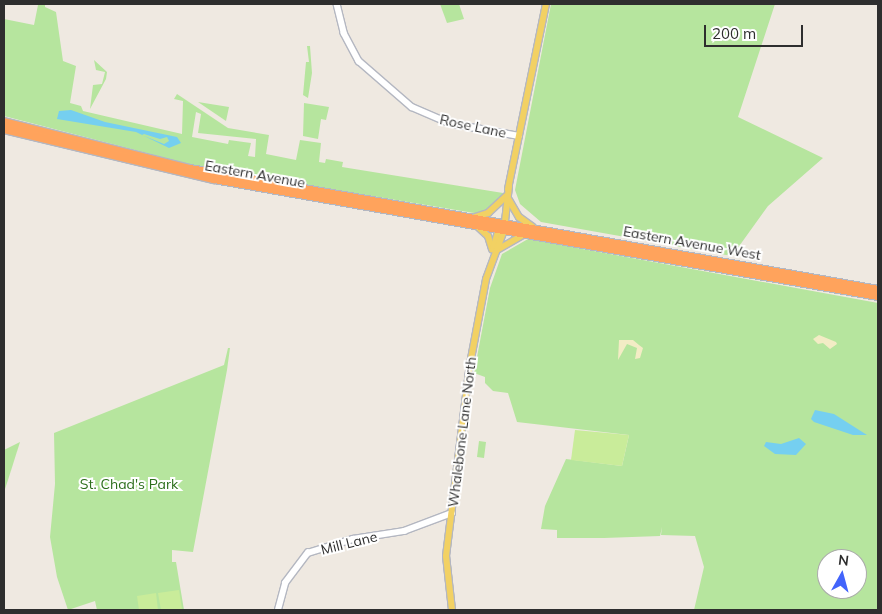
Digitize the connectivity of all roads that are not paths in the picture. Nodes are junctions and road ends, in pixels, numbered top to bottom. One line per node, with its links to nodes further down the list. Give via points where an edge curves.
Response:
1 (337, 4): 5 (street, Rose Lane, via 344,33 360,61 412,107 449,123)
2 (546, 4): 5 (main road, Whalebone Lane North)
3 (4, 122): 7 (highway, Eastern Avenue, via 190,169)
4 (4, 129): 8 (highway, Eastern Avenue, via 166,170)
5 (519, 136): 6 (main road, Whalebone Lane North)
6 (508, 196): 8 (main road); 9 (main road, Whalebone Lane North); 10 (main road, via 521,220)
7 (385, 201): 8 (highway, Eastern Avenue); 9 (highway)
8 (473, 220): 9 (highway, Eastern Avenue); 12 (main road, via 488,236)
9 (502, 225): 10 (highway, Eastern Avenue West); 11 (highway); 12 (main road, Whalebone Lane North)
10 (533, 230): 11 (highway, Eastern Avenue West); 12 (main road); 13 (highway, Eastern Avenue West)
11 (580, 242): 14 (highway, Eastern Avenue West)
12 (494, 252): 15 (main road, Whalebone Lane North, via 470,364)
13 (878, 290)
14 (878, 296)
15 (452, 513): 16 (street, Mill Lane, via 404,531 353,539 308,554 286,580); 17 (main road, Whalebone Lane North, via 446,556)
16 (278, 610)
17 (452, 610)

